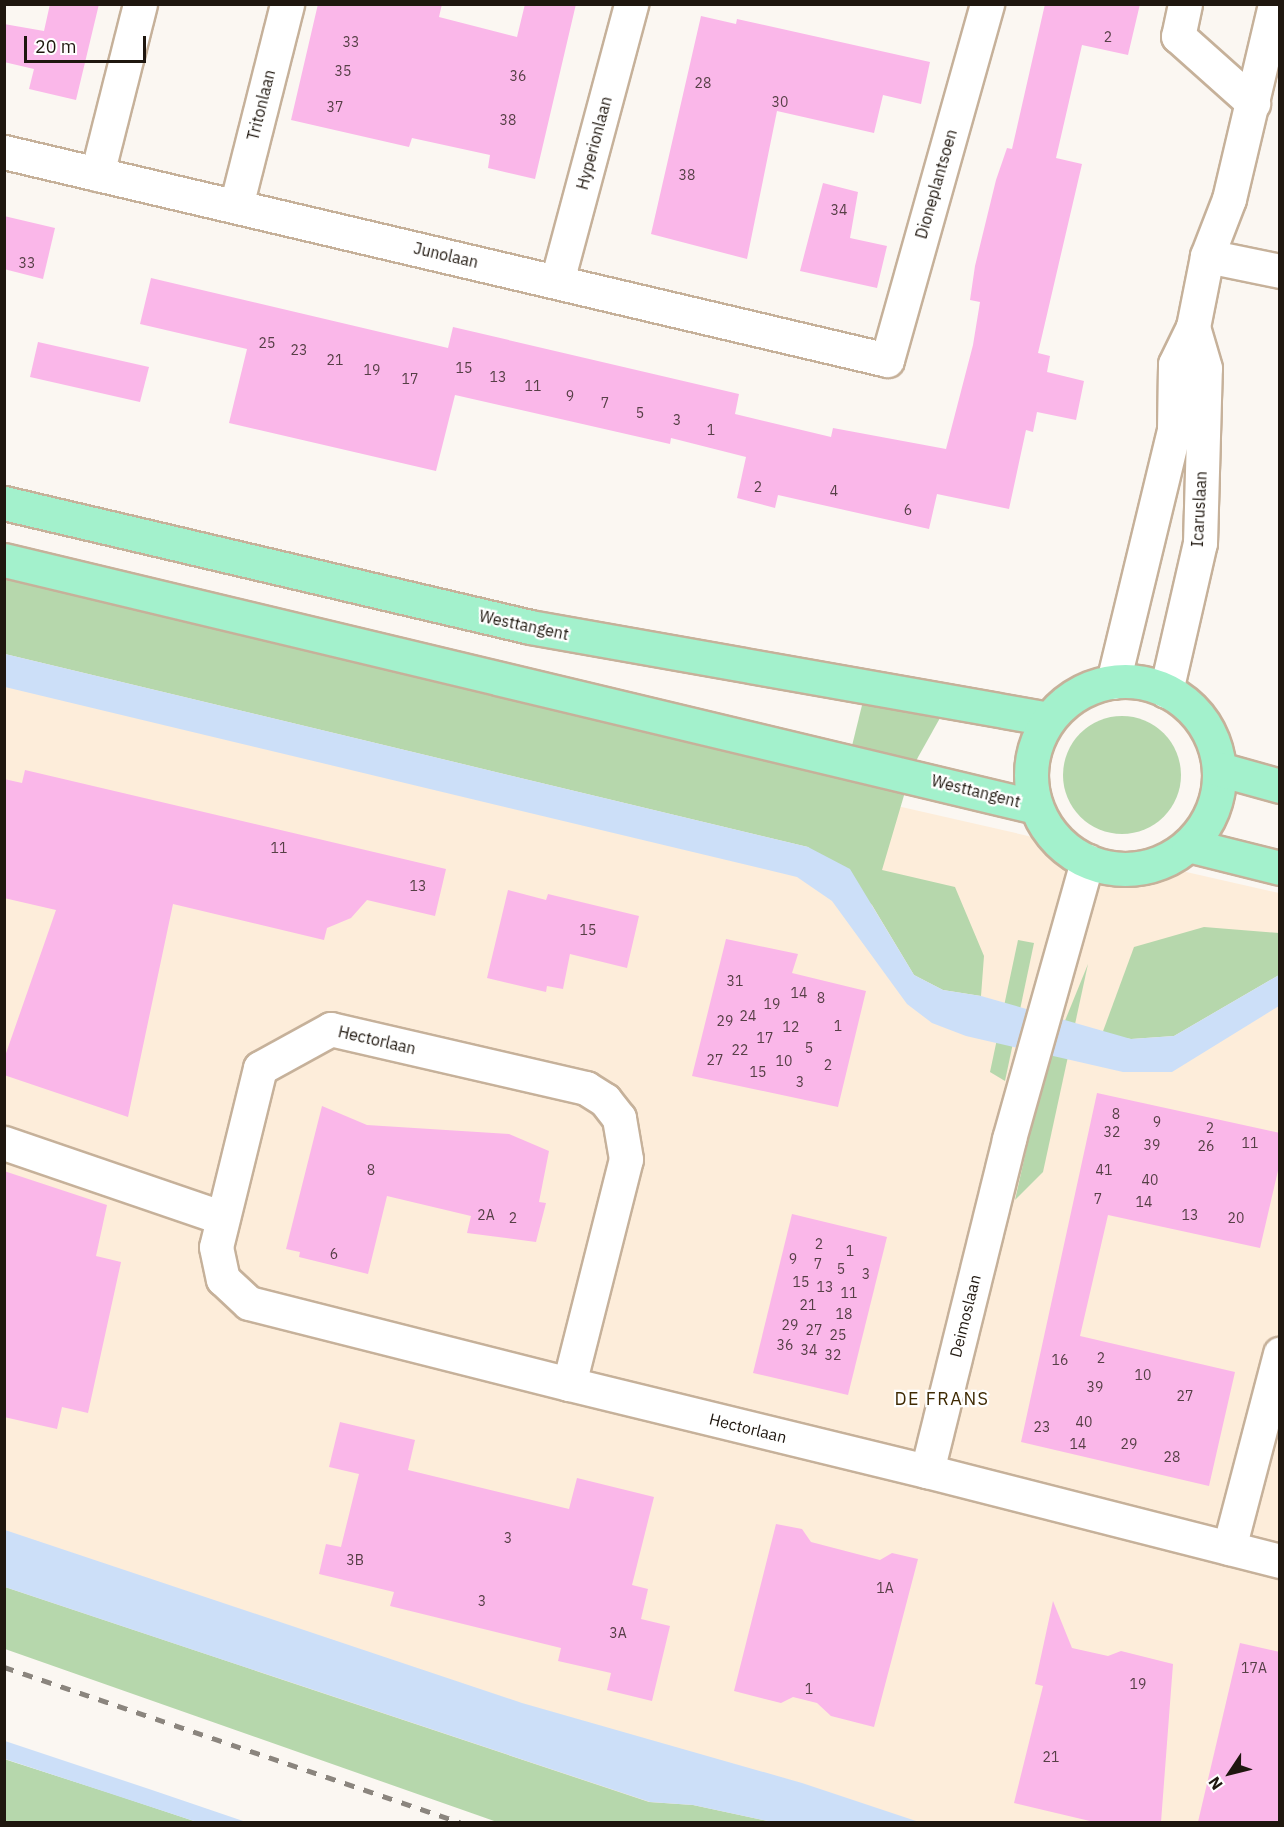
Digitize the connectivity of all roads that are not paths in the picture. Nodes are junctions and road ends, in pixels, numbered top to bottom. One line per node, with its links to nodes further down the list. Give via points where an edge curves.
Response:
1 (140, 4): 9 (street)
2 (287, 4): 10 (street, Tritonlaan)
3 (631, 4): 13 (street, Hyperionlaan)
4 (1185, 4): 7 (street, via 1178,36)
5 (1275, 4): 7 (street, Icaruslaan)
6 (981, 6): 15 (street, Dioneplantsoen)
7 (1253, 103): 11 (street, Icaruslaan, via 1229,199)
8 (4, 152): 9 (street, Junolaan)
9 (97, 174): 10 (street, Junolaan)
10 (236, 206): 13 (street, Junolaan)
11 (1207, 256): 12 (street); 14 (street, Icaruslaan)
12 (1280, 271)
13 (557, 281): 15 (street, Junolaan)
14 (1193, 327): 18 (street, Icaruslaan, via 1175,364 1174,430); 19 (street, Icaruslaan, via 1205,368 1200,543)
15 (887, 360)
16 (4, 503): 20 (main road, Westtangent, via 530,627)
17 (4, 560): 23 (main road, Westtangent)
18 (1113, 682): 19 (main road); 20 (main road, via 1077,694)
19 (1166, 691): 21 (main road, via 1203,723)
20 (1049, 719): 23 (main road, via 1032,761)
21 (1219, 769): 22 (main road); 24 (main road, via 1212,811)
22 (1280, 786)
23 (1036, 807): 25 (main road, via 1065,848)
24 (1188, 845): 25 (main road, via 1174,856 1140,868 1104,867); 26 (main road)
25 (1087, 861): 31 (street, Deimoslaan, via 1029,1064)
26 (1280, 868)
27 (4, 1143): 28 (street)
28 (223, 1218): 30 (street, Hectorlaan, via 217,1264 233,1294 249,1303); 30 (street, Hectorlaan, via 256,1073 322,1032 332,1029 586,1088 605,1100 619,1118 626,1159)
29 (1280, 1354): 32 (street)
30 (569, 1384): 31 (street, Hectorlaan)
31 (927, 1471): 32 (street)
32 (1229, 1548): 33 (street)
33 (1280, 1561)

